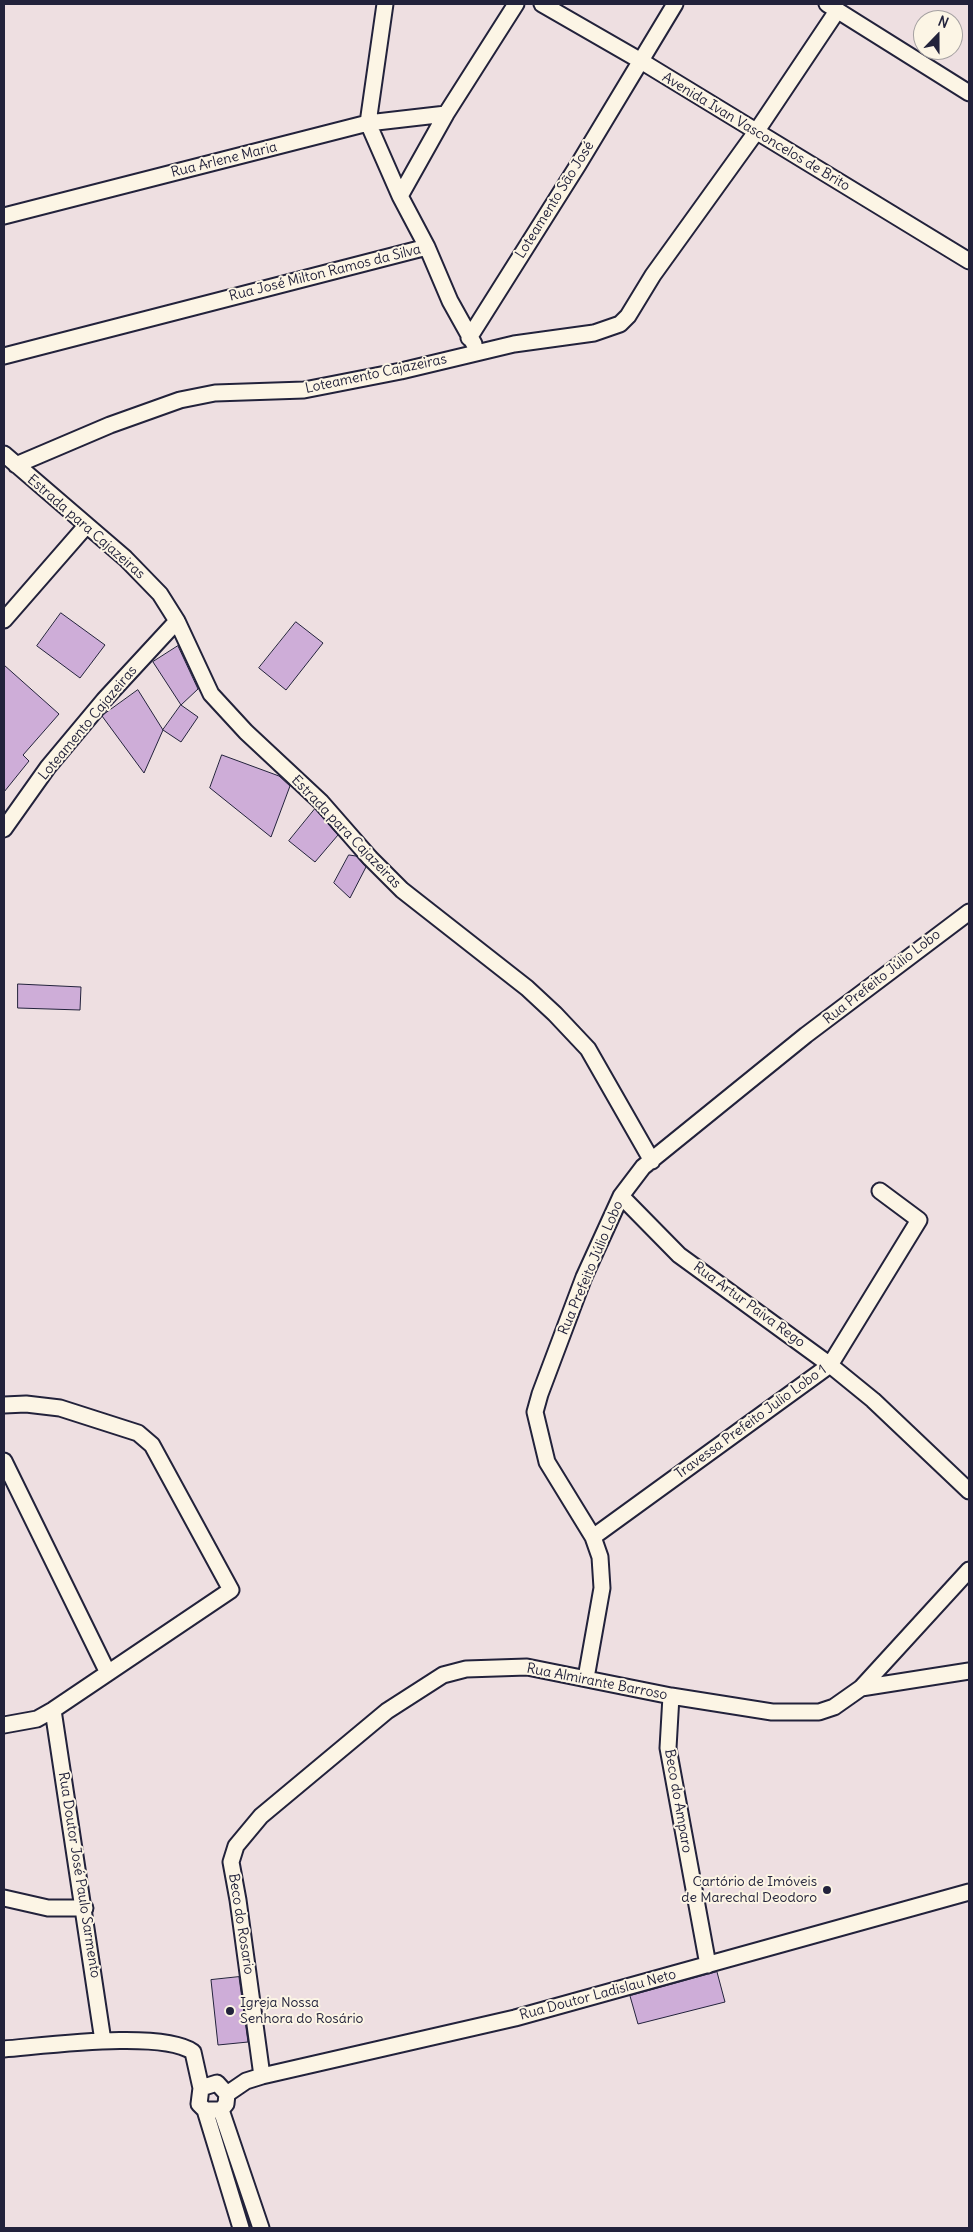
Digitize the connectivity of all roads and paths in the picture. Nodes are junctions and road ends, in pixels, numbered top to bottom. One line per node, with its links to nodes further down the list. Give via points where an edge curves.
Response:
1 (385, 4): 9 (street)
2 (516, 4): 8 (street)
3 (542, 4): 6 (street, Avenida Ivan Vasconcelos de Brito)
4 (675, 4): 6 (street, Loteamento São José)
5 (832, 7): 7 (street); 10 (street, Loteamento Cajazeiras)
6 (641, 62): 10 (street, Avenida Ivan Vasconcelos de Brito); 15 (street, Loteamento São José)
7 (969, 93)
8 (446, 114): 9 (street, Rua Arlene Maria); 11 (street)
9 (368, 123): 11 (street, Rua José Milton Ramos da Silva); 12 (street, Rua Arlene Maria)
10 (756, 132): 14 (street, Avenida Ivan Vasconcelos de Brito); 16 (street, Loteamento Cajazeiras, via 620,324 594,334 546,338)
11 (400, 196): 13 (street, Rua José Milton Ramos da Silva)
12 (4, 216)
13 (427, 247): 15 (street); 17 (street, Rua José Milton Ramos da Silva)
14 (969, 260)
15 (469, 338): 16 (street)
16 (479, 352): 19 (street, Loteamento Cajazeiras, via 304,390 215,393 180,400 110,425)
17 (4, 356)
18 (4, 454): 19 (street, Estrada para Cajazeiras)
19 (16, 466): 20 (street, Estrada para Cajazeiras)
20 (86, 526): 21 (street); 22 (street, Estrada para Cajazeiras, via 125,558 160,594)
21 (4, 620)
22 (177, 621): 23 (street, Loteamento Cajazeiras, via 48,767); 25 (street, Estrada para Cajazeiras, via 211,694 246,732 321,802 402,890 527,988 588,1049)
23 (4, 829)
24 (969, 912): 25 (street, Rua Prefeito Júlio Lobo, via 806,1035)
25 (652, 1161): 27 (street, Rua Prefeito Júlio Lobo, via 642,1167)
26 (880, 1191): 28 (street, Travessa Prefeito Julio Lobo 1, via 919,1220)
27 (621, 1196): 28 (street, Rua Artur Paiva Rego, via 679,1254); 32 (street, Rua Prefeito Júlio Lobo, via 584,1277 535,1412 547,1462)
28 (830, 1365): 31 (street, Rua Artur Paiva Rego, via 873,1400); 32 (street, Travessa Prefeito Julio Lobo 1)
29 (4, 1405): 35 (street, via 60,1408 138,1433 152,1445 231,1590)
30 (4, 1460): 35 (street)
31 (969, 1491)
32 (593, 1537): 36 (street, Rua Prefeito Júlio Lobo, via 600,1557 602,1588)
33 (969, 1570): 37 (street)
34 (969, 1671): 37 (street, Rua Almirante Barroso)
35 (108, 1673): 39 (street)
36 (586, 1678): 38 (street, Rua Almirante Barroso); 41 (street, Rua Almirante Barroso, via 528,1667 466,1669 443,1675 387,1711 261,1816 236,1846)
37 (861, 1688): 38 (street, Rua Almirante Barroso, via 834,1708 819,1712 772,1712)
38 (671, 1696): 45 (street, Beco do Amparo, via 668,1748)
39 (53, 1710): 40 (street, via 37,1719); 44 (street, Rua Doutor José Paulo Sarmento)
40 (4, 1725)
41 (230, 1862): 48 (street, Beco do Rosario)
42 (969, 1892): 45 (street, Rua Doutor Ladislau Neto)
43 (4, 1898): 44 (street, via 48,1908)
44 (85, 1908): 46 (street, Rua Doutor José Paulo Sarmento)
45 (708, 1965): 48 (street, Rua Doutor Ladislau Neto, via 515,2018)
46 (104, 2041): 47 (street); 49 (street, via 156,2042 186,2047 193,2052)
47 (4, 2049)
48 (262, 2076): 50 (street, Rua Doutor Ladislau Neto, via 246,2081)
49 (202, 2088): 50 (street, via 217,2083); 51 (street, via 199,2104)
50 (227, 2094): 52 (street, via 226,2104)
51 (204, 2110): 52 (street); 53 (street)
52 (221, 2110): 54 (street)
53 (241, 2228)
54 (261, 2228)

